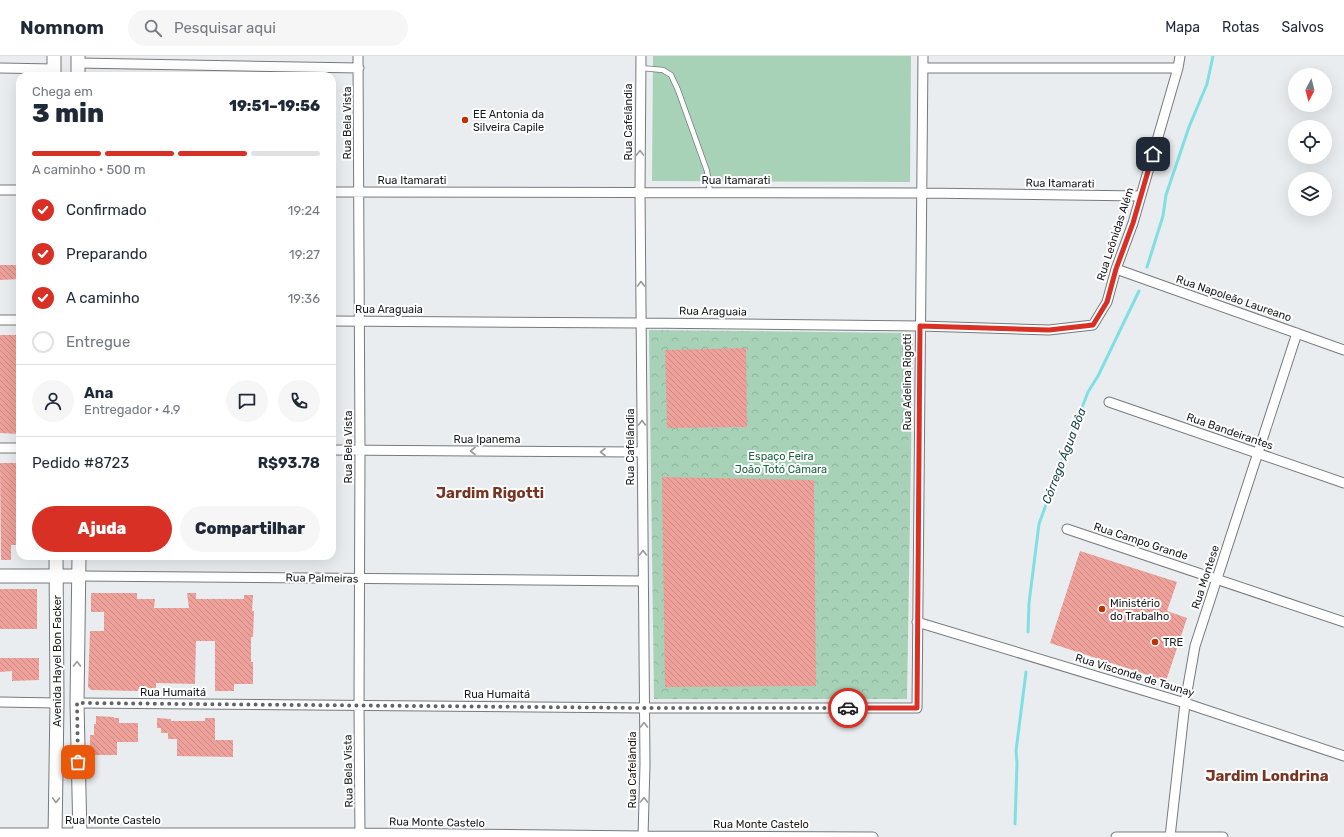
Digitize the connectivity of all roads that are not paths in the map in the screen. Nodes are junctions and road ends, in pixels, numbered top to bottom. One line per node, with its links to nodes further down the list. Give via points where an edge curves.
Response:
1 (358, 56): 8 (street, Rua Bela Vista)
2 (641, 56): 9 (street, Rua Cafelândia)
3 (923, 56): 10 (street, Rua Adelina Rigotti)
4 (1180, 56): 11 (street, Rua Leônidas Além)
5 (78, 65): 8 (street)
6 (54, 67): 7 (street)
7 (0, 68)
8 (359, 68): 15 (street, Rua Bela Vista)
9 (641, 68): 16 (street, Rua Cafelândia, one-way to 9); 17 (lane, via 663,70 671,75 707,171)
10 (922, 68): 11 (street); 18 (street, Rua Adelina Rigotti)
11 (1178, 68): 19 (street, Rua Leônidas Além)
12 (0, 190): 13 (street)
13 (16, 190)
14 (336, 192): 15 (street, Rua Itamarati)
15 (359, 192): 16 (street, Rua Itamarati); 24 (street, Rua Bela Vista)
16 (640, 192): 17 (street, Rua Itamarati); 25 (street, Rua Cafelândia, one-way to 16)
17 (710, 192): 18 (street, Rua Itamarati)
18 (921, 193): 19 (street, Rua Itamarati); 27 (street, Rua Adelina Rigotti)
19 (1140, 196): 20 (street, Rua Leônidas Além)
20 (1116, 269): 26 (street, Rua Leônidas Além, via 1107,302); 28 (street, Rua Napoleão Laureano)
21 (0, 320): 22 (street)
22 (16, 320)
23 (336, 320): 24 (street, Rua Araguaia)
24 (359, 321): 25 (street, Rua Araguaia); 34 (street, Rua Bela Vista)
25 (641, 322): 27 (street, Rua Araguaia); 35 (street, Rua Cafelândia, one-way to 25)
26 (1093, 325): 27 (street, Rua Araguaia, via 1049,330)
27 (920, 326): 47 (street, Rua Adelina Rigotti)
28 (1297, 333): 29 (street, Rua Napoleão Laureano); 36 (street, Rua Montese)
29 (1344, 350)
30 (1109, 402): 36 (street, Rua Bandeirantes)
31 (0, 448): 32 (street)
32 (16, 448)
33 (336, 450): 34 (street, Rua Ipanema)
34 (360, 450): 35 (street, Rua Ipanema, one-way to 34); 44 (street, Rua Bela Vista)
35 (642, 452): 46 (street, Rua Cafelândia, one-way to 35)
36 (1258, 454): 37 (street, Rua Bandeirantes); 45 (street, Rua Montese)
37 (1344, 483)
38 (1067, 529): 45 (street, Rua Campo Grande)
39 (56, 560): 42 (main road, Avenida Hayel Bon Facker)
40 (79, 560): 43 (main road, Avenida Hayel Bon Facker)
41 (0, 576): 42 (main road, Rua Palmeiras)
42 (56, 576): 43 (main road, Rua Palmeiras); 50 (main road, Avenida Hayel Bon Facker)
43 (79, 576): 44 (street, Rua Palmeiras); 51 (main road, Avenida Hayel Bon Facker, one-way to 43)
44 (359, 579): 46 (street, Rua Palmeiras); 53 (street, Rua Bela Vista)
45 (1217, 579): 48 (street, Rua Campo Grande); 52 (street, Rua Montese, via 1195,646)
46 (643, 581): 54 (street, Rua Cafelândia)
47 (917, 622): 52 (street, Rua Visconde de Taunay); 55 (street, Rua Adelina Rigotti)
48 (1344, 622)
49 (0, 702): 50 (street)
50 (57, 703): 58 (main road, Avenida Hayel Bon Facker, one-way to 58)
51 (77, 703): 53 (street, Rua Humaitá); 59 (main road, Avenida Hayel Bon Facker)
52 (1185, 703): 56 (street, Rua Visconde de Taunay); 65 (street, Rua Montese)
53 (359, 705): 54 (street, Rua Humaitá); 60 (street, Rua Bela Vista)
54 (644, 708): 55 (street, Rua Humaitá); 61 (street, Rua Cafelândia, one-way to 54)
55 (917, 708)
56 (1344, 756)
57 (0, 833): 58 (street, Rua Monte Castelo)
58 (55, 835): 59 (street, Rua Monte Castelo)
59 (80, 835): 60 (street, Rua Monte Castelo)
60 (360, 835): 61 (street, Rua Monte Castelo)
61 (644, 837): 62 (street, Rua Monte Castelo)
62 (812, 837): 63 (street, Rua Monte Castelo)
63 (873, 837)
64 (1116, 837): 65 (street)
65 (1170, 837): 66 (street)
66 (1223, 837)

